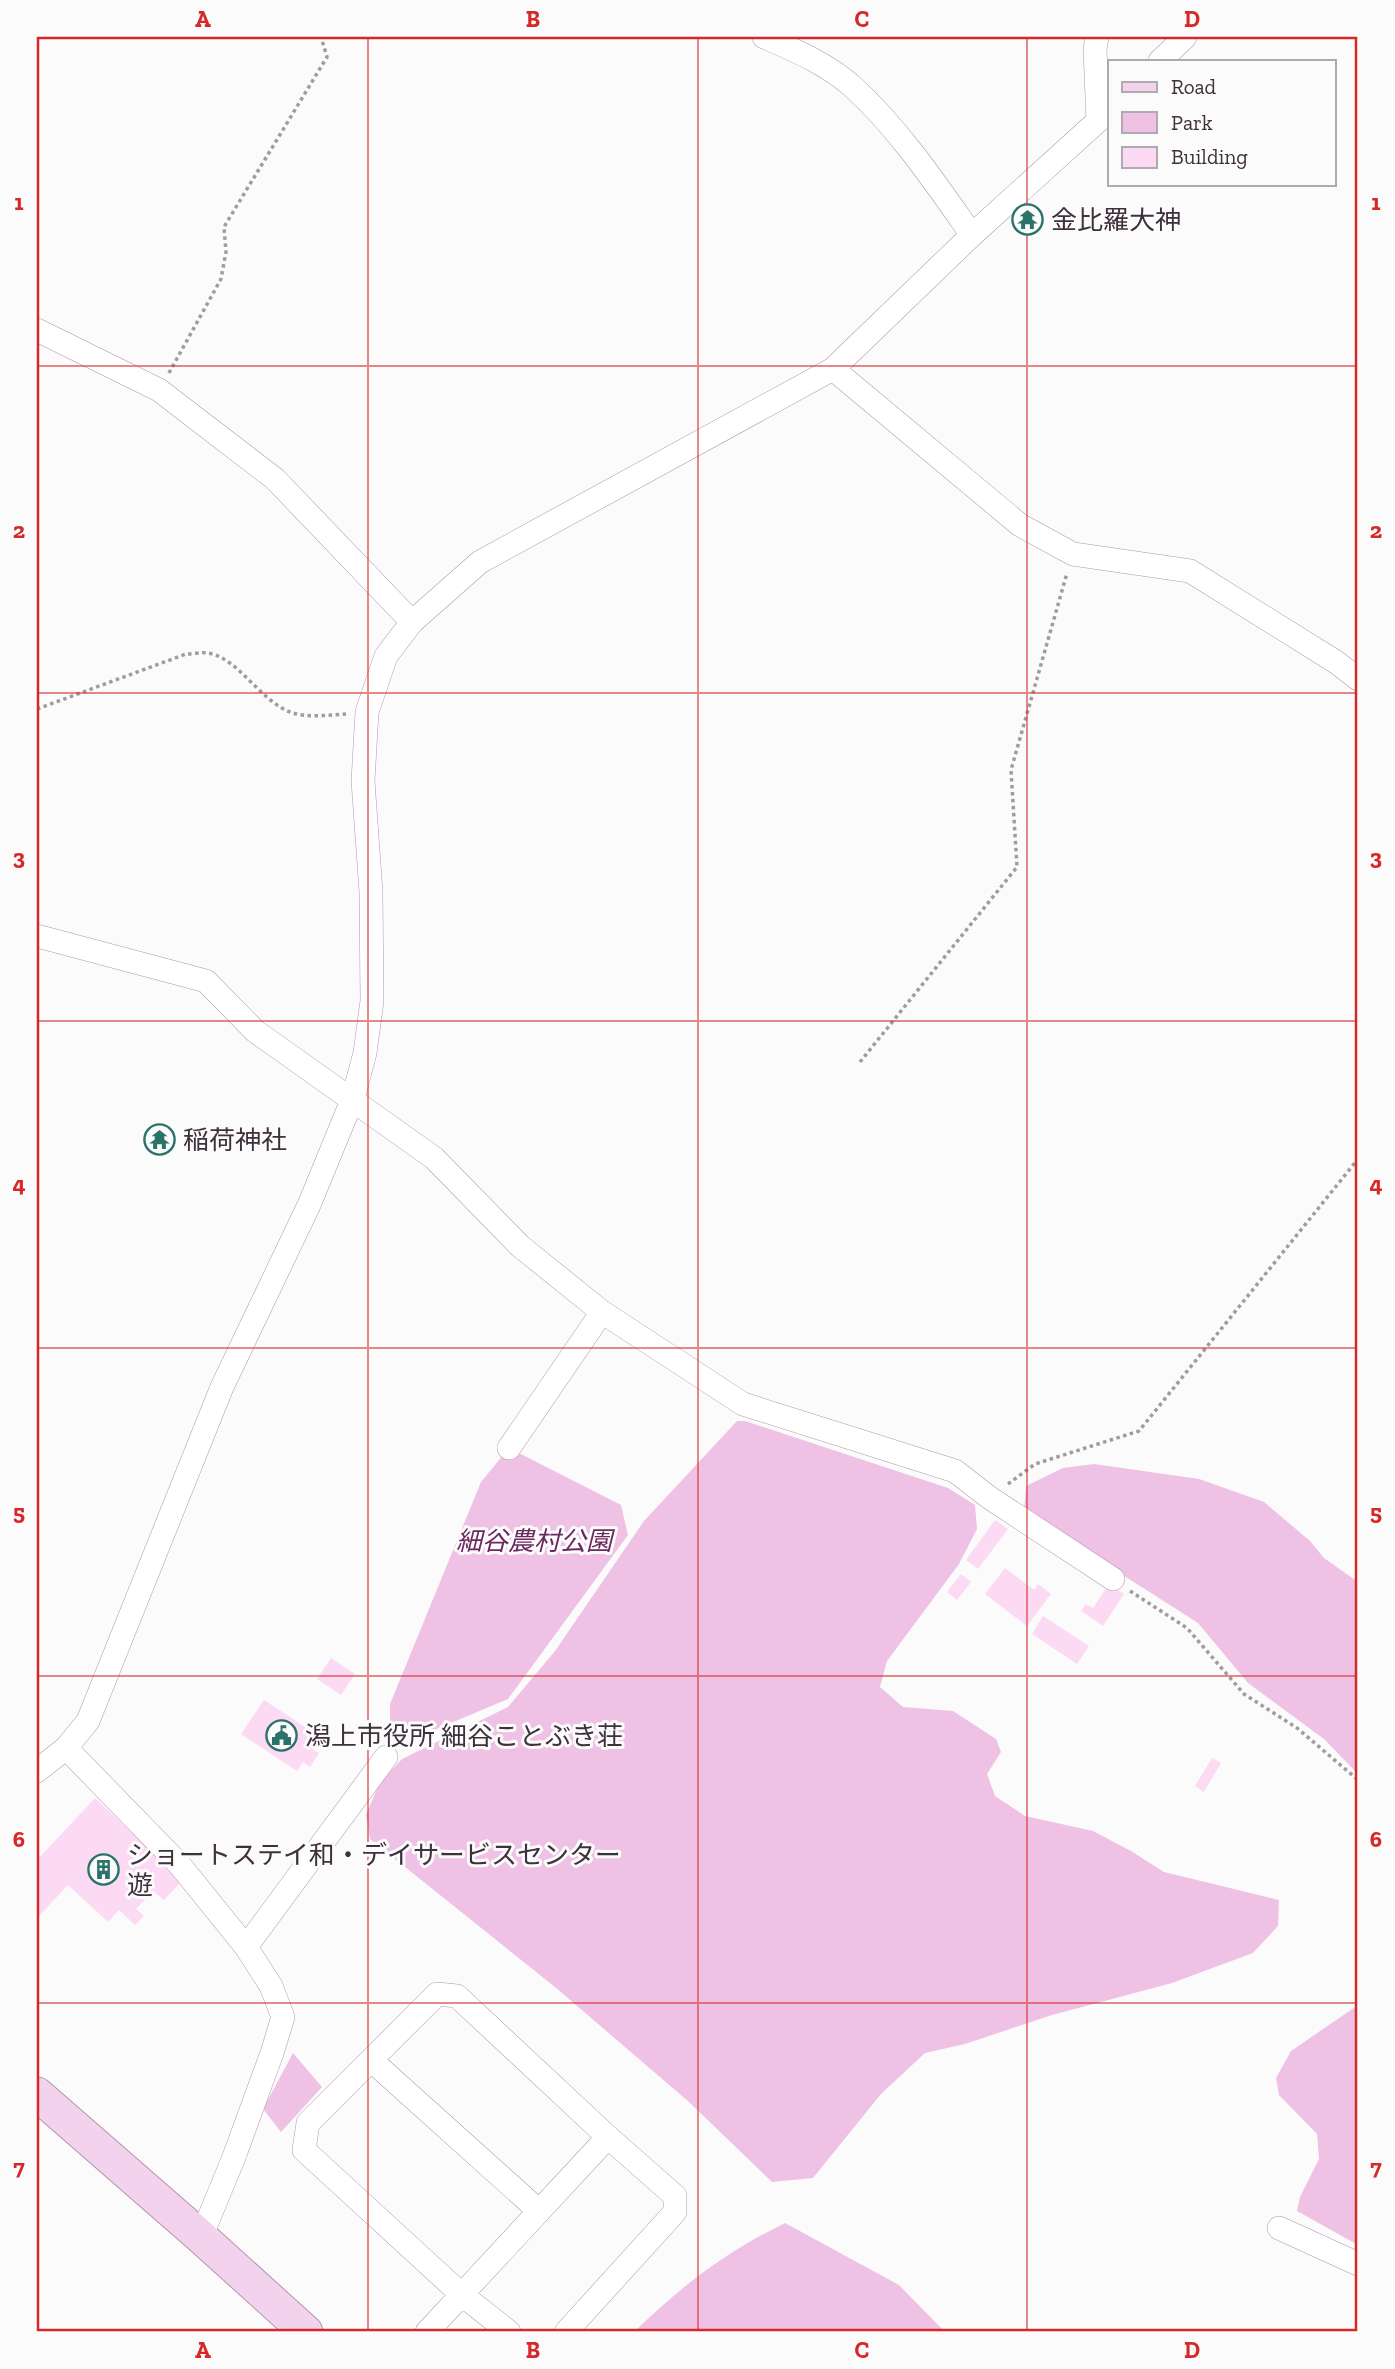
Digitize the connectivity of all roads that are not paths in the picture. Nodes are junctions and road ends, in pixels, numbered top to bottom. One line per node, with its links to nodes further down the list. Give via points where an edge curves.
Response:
1 (764, 37): 6 (street, via 804,54 852,86 920,161)
2 (1097, 37): 5 (street)
3 (1185, 37): 4 (street)
4 (1161, 60)
5 (1104, 115): 6 (street)
6 (972, 235): 8 (street)
7 (37, 330): 9 (street, via 159,390 275,479)
8 (833, 369): 9 (street, via 480,562); 10 (street, via 1020,525 1073,554 1190,571)
9 (412, 622): 12 (street, via 386,656 367,712 363,781 372,1001)
10 (1358, 679)
11 (37, 936): 12 (street, via 206,981 255,1031)
12 (353, 1098): 13 (street, via 434,1158 520,1246); 16 (street, via 309,1205 222,1387 88,1721)
13 (602, 1312): 14 (street); 15 (street, via 743,1404 955,1471)
14 (509, 1448)
15 (1113, 1579)
16 (66, 1748): 18 (street); 19 (street, via 179,1864)
17 (386, 1757): 19 (street)
18 (37, 1771)
19 (246, 1947): 25 (street, via 271,1986 283,2017)
20 (371, 2060): 22 (street, via 437,1994 457,1996); 23 (street); 27 (street, via 308,2123 304,2150)
21 (37, 2094): 25 (street)
22 (608, 2137): 23 (street); 31 (street, via 675,2196 675,2212)
23 (539, 2211): 27 (street)
24 (1279, 2228): 26 (street)
25 (201, 2237): 28 (street)
26 (1358, 2264)
27 (461, 2294): 29 (street); 30 (street)
28 (306, 2332)
29 (427, 2332)
30 (509, 2332)
31 (566, 2332)

